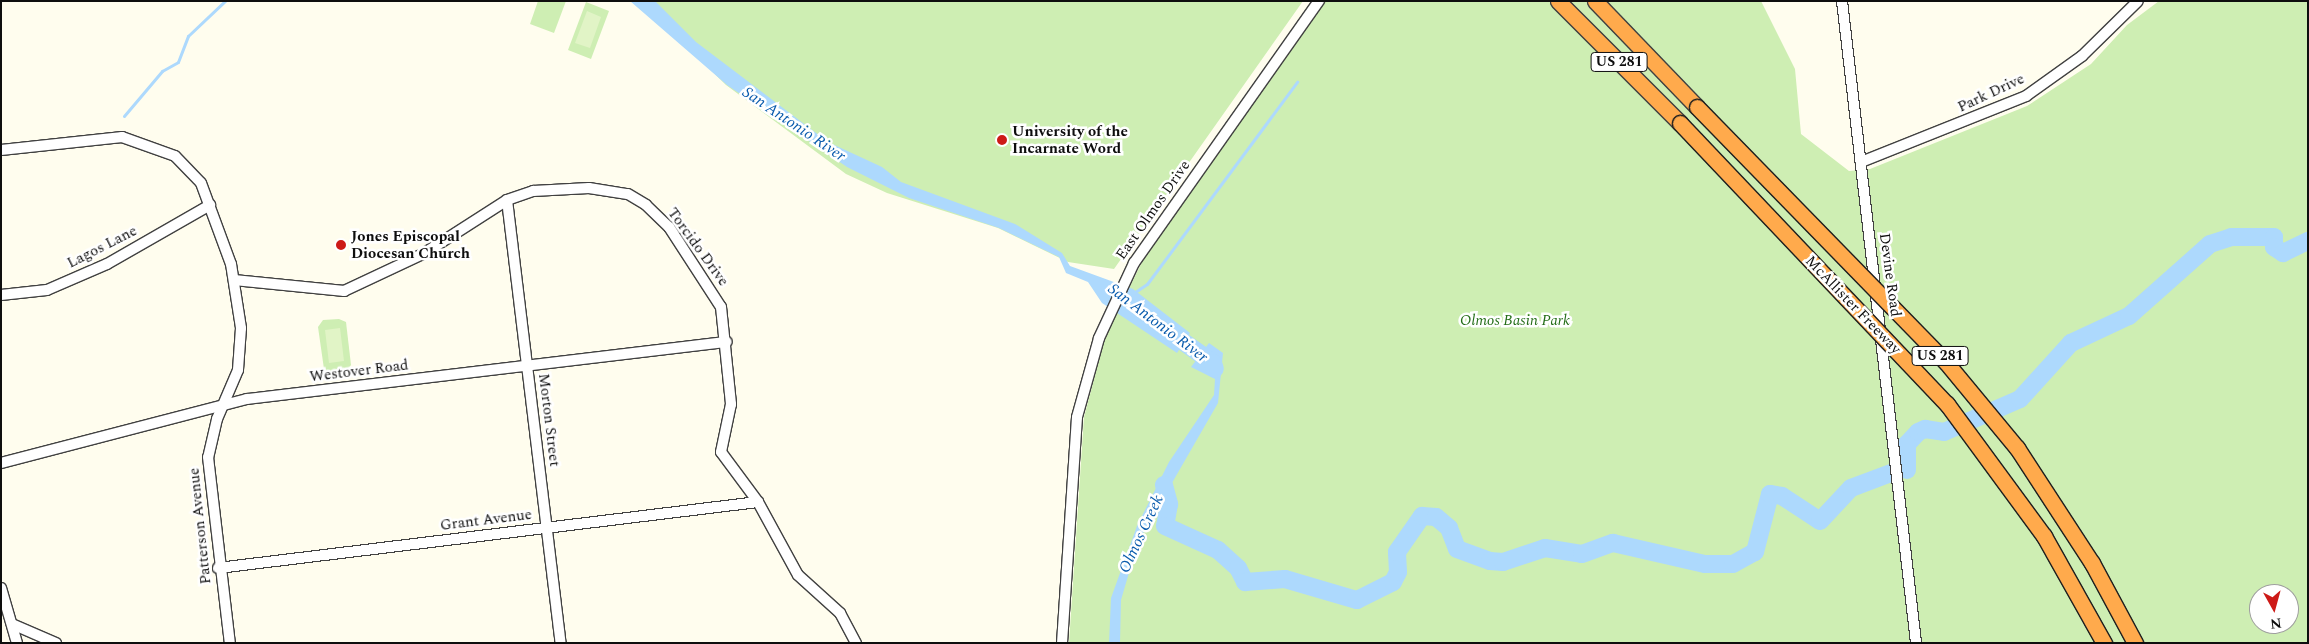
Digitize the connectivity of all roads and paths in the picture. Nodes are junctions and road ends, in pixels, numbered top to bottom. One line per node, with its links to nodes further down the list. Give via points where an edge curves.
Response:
1 (1319, 1): 26 (street, East Olmos Drive, via 1134,263 1092,357 1077,417)
2 (1558, 1): 28 (highway, McAllister Freeway / US 281, bridge, via 1947,404 2044,536)
3 (1596, 1): 29 (highway, McAllister Freeway / US 281, bridge, via 1945,361 2017,448 2053,499)
4 (1842, 1): 7 (street, Devine Road)
5 (2138, 1): 7 (street, Park Drive, via 2082,56 2026,96)
6 (1, 150): 9 (street, Patterson Avenue, via 105,136 140,142 175,156 201,184)
7 (1861, 162): 27 (street, Devine Road)
8 (507, 200): 10 (street, Torcido Drive, via 423,254 344,291); 12 (street, Torcido Drive, via 533,191 589,188 628,194 646,205 669,227 711,286 721,307); 13 (street, Morton Street)
9 (210, 205): 10 (street, Patterson Avenue); 11 (street, Lagos Lane, via 107,264 64,283 28,295)
10 (234, 280): 14 (street, Patterson Avenue, via 241,339 238,370)
11 (1, 295)
12 (727, 342): 13 (street, Westover Road); 16 (street, Torcido Drive, via 731,404 719,444)
13 (527, 366): 14 (street, Westover Road); 17 (street, Morton Street)
14 (224, 404): 15 (street, Westover Road); 18 (street, Patterson Avenue, via 208,457)
15 (1, 464)
16 (758, 502): 17 (street, Grant Avenue); 25 (street, Torcido Drive, via 798,575 840,613)
17 (547, 528): 18 (street, Grant Avenue); 24 (street, Morton Street)
18 (218, 568): 23 (street, Patterson Avenue)
19 (1, 588): 20 (street)
20 (12, 624): 21 (street); 22 (street)
21 (18, 643)
22 (56, 643)
23 (230, 643)
24 (561, 643)
25 (856, 643)
26 (1062, 643)
27 (1916, 643)
28 (2104, 643)
29 (2135, 643)

